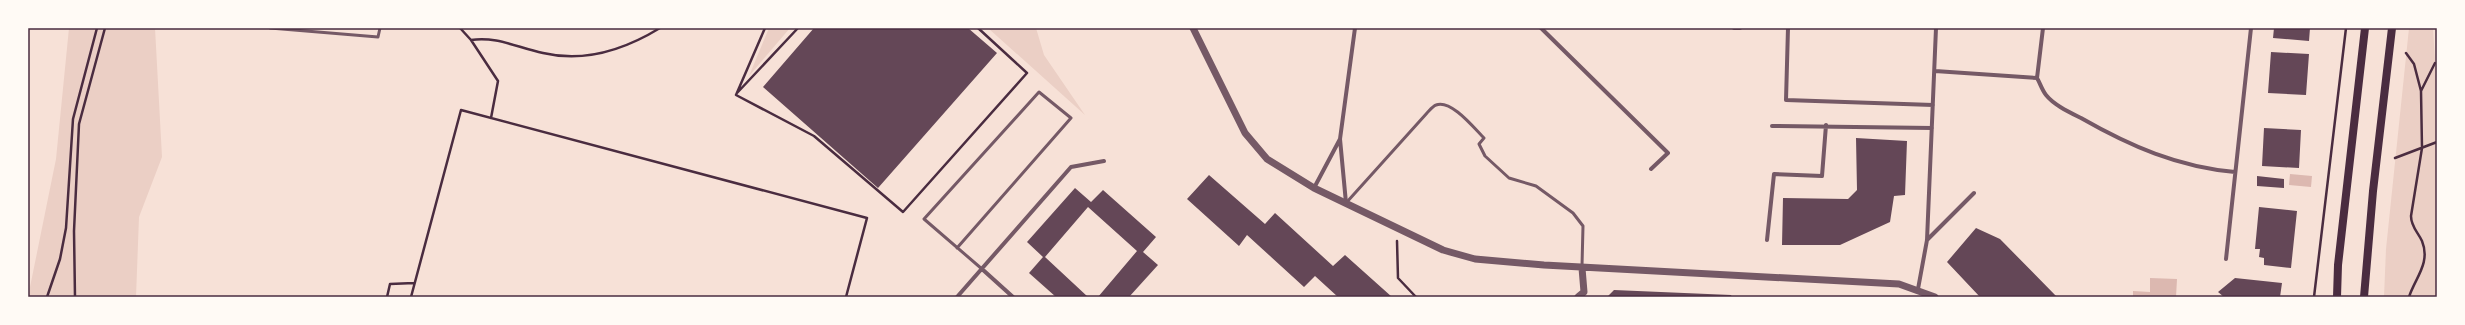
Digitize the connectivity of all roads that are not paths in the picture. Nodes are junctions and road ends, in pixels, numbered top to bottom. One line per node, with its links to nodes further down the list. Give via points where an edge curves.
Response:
1 (270, 28): 2 (lane, via 378,37)
2 (380, 28)
3 (1193, 28): 24 (street, via 1245,133 1267,159)
4 (1355, 28): 20 (street)
5 (1541, 28): 22 (street, via 1668,152)
6 (1734, 28): 7 (street)
7 (1740, 28)
8 (1788, 28): 16 (street, via 1786,100)
9 (1936, 28): 14 (street)
10 (2043, 28): 15 (street)
11 (2251, 28): 23 (street)
12 (2365, 28): 38 (main road)
13 (2392, 28): 39 (main road, via 2373,191)
14 (1935, 71): 15 (street); 16 (street)
15 (2038, 78): 23 (street, via 2046,95 2058,105 2116,138 2167,160 2207,170)
16 (1933, 105): 19 (street)
17 (1826, 125): 18 (street); 19 (street); 27 (street, via 1822,176 1774,174)
18 (1772, 126)
19 (1932, 128): 28 (street)
20 (1340, 138): 24 (street); 26 (street)
21 (1104, 161): 32 (street, via 1071,167)
22 (1651, 170)
23 (2235, 172): 30 (street)
24 (1314, 188): 26 (street)
25 (1974, 193): 28 (street)
26 (1346, 203): 31 (street, via 1443,250 1475,259); 31 (lane, via 1427,113 1436,105 1447,105 1458,112 1484,138 1479,144 1485,156 1509,178 1536,186 1573,213 1583,226)
27 (1767, 240)
28 (1927, 240): 33 (street)
29 (957, 248): 29 (lane, via 1071,118 1039,92 924,219); 32 (lane)
30 (2226, 259)
31 (1582, 268): 33 (street, via 1881,282); 36 (street, via 1584,292)
32 (982, 269): 34 (street); 35 (street)
33 (1918, 289): 37 (street)
34 (957, 297)
35 (1013, 297)
36 (1578, 297)
37 (1935, 297)
38 (2337, 297)
39 (2364, 297)

